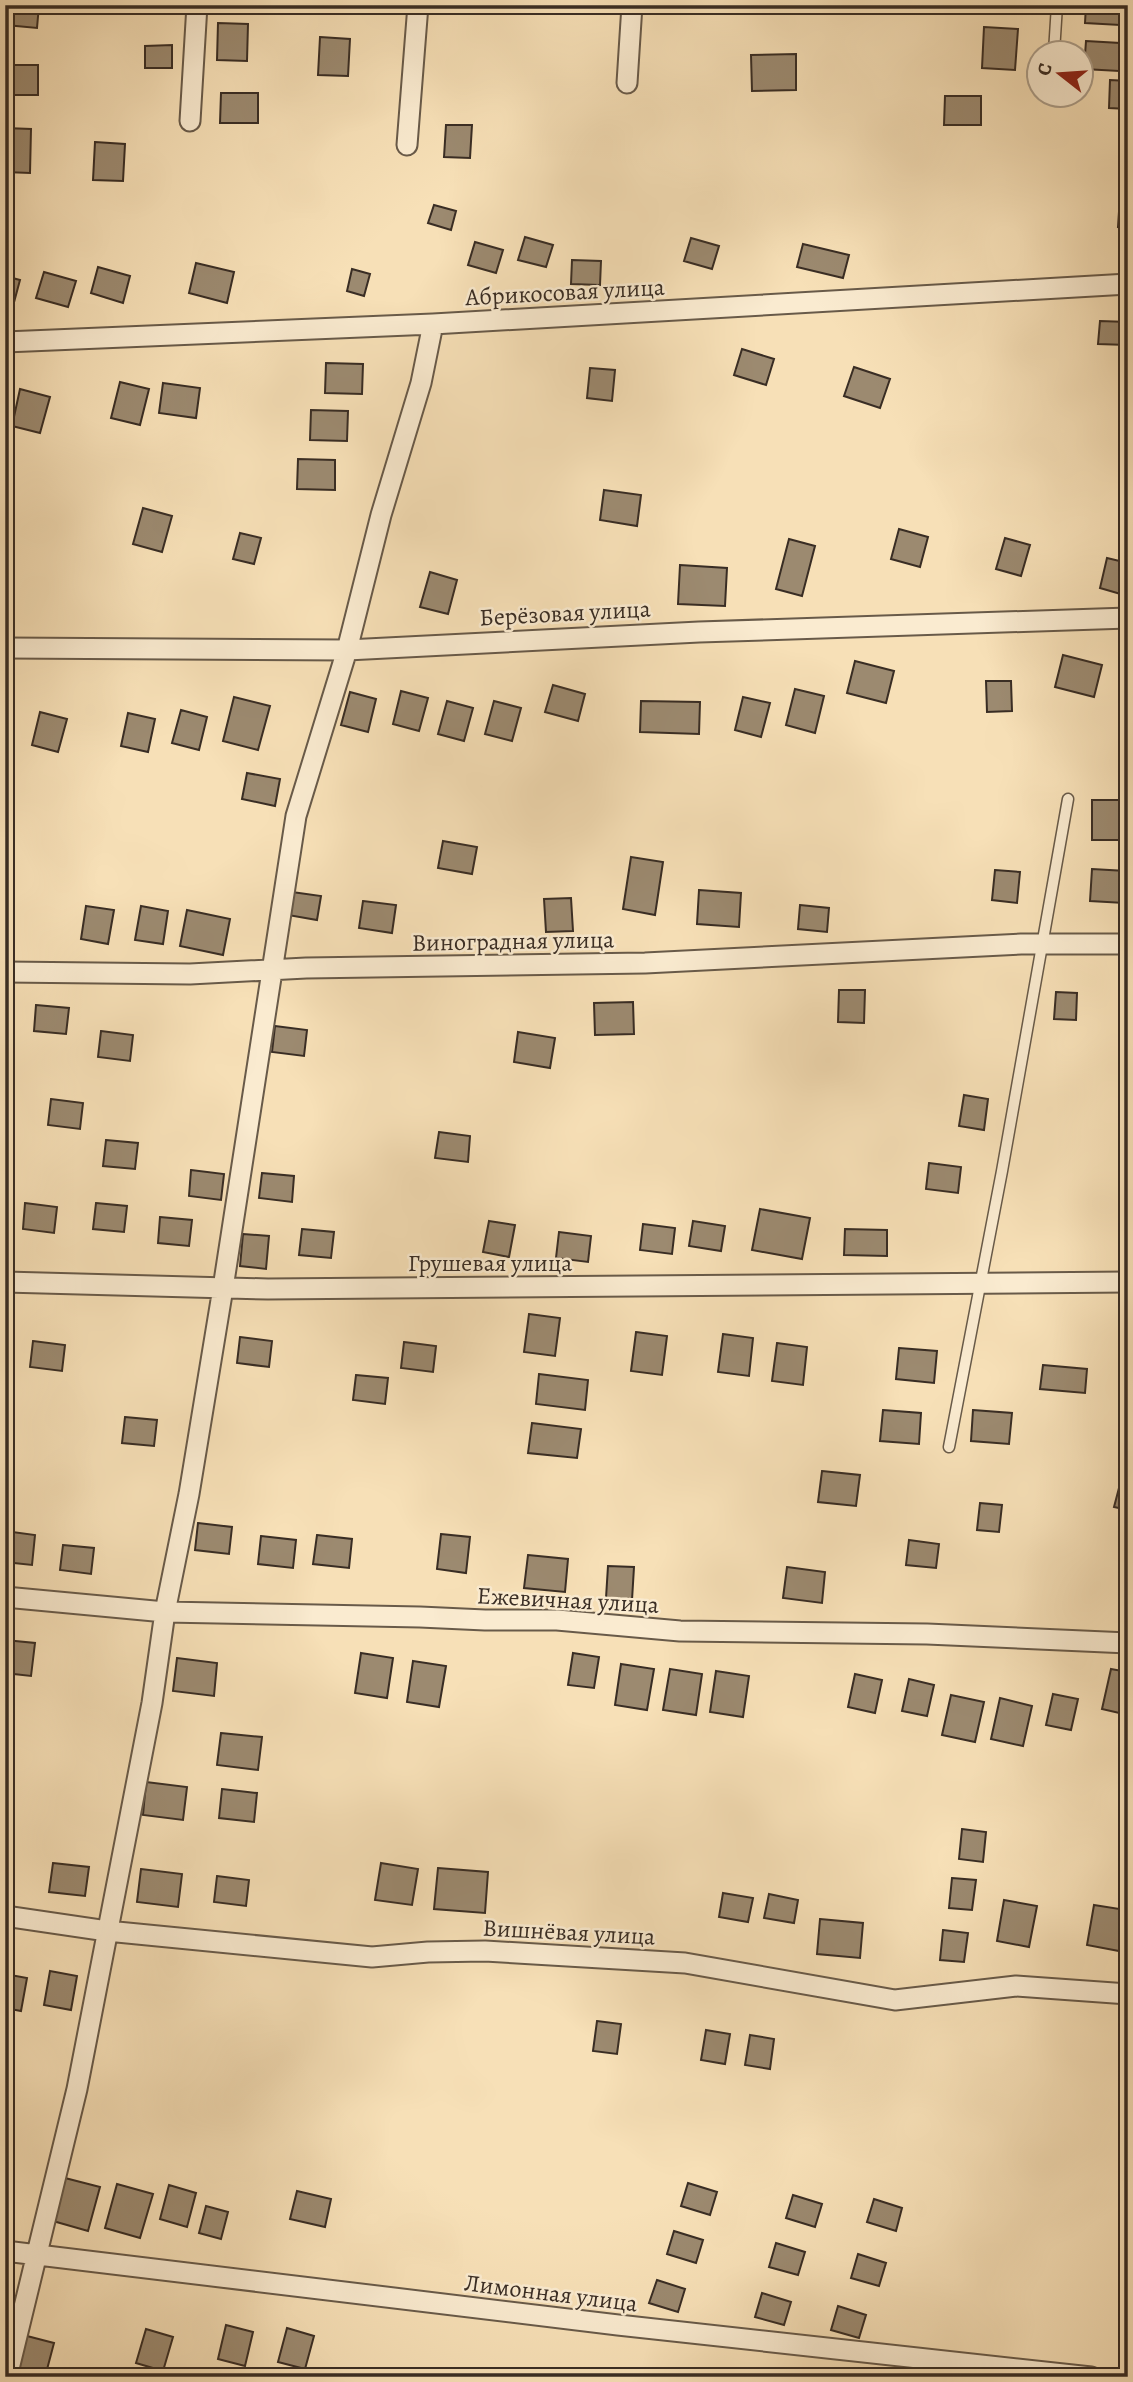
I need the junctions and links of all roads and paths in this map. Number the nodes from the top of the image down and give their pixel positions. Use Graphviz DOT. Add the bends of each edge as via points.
graph roads {
  1 [pos="197,5"];
  2 [pos="418,5"];
  3 [pos="632,5"];
  4 [pos="1057,5"];
  5 [pos="1055,38"];
  6 [pos="627,83"];
  7 [pos="190,121"];
  8 [pos="407,145"];
  9 [pos="1128,284"];
  10 [pos="433,324"];
  11 [pos="5,342"];
  12 [pos="1128,618"];
  13 [pos="5,648"];
  14 [pos="347,650"];
  15 [pos="1068,799"];
  16 [pos="1042,943"];
  17 [pos="1128,944"];
  18 [pos="273,969"];
  19 [pos="5,972"];
  20 [pos="5,1282"];
  21 [pos="1128,1282"];
  22 [pos="978,1284"];
  23 [pos="223,1288"];
  24 [pos="948,1447"];
  25 [pos="5,1597"];
  26 [pos="165,1612"];
  27 [pos="1128,1643"];
  28 [pos="5,1916"];
  29 [pos="107,1930"];
  30 [pos="1128,1994"];
  31 [pos="5,2251"];
  32 [pos="35,2255"];
  33 [pos="7,2377"];
  34 [pos="1091,2377"];
  1 -- 7 [label="street"];
  2 -- 8 [label="street"];
  3 -- 6 [label="street"];
  4 -- 5 [label="lane"];
  9 -- 10 [label="street, Абрикосовая улица"];
  10 -- 11 [label="street, Абрикосовая улица"];
  10 -- 14 [label="street"];
  12 -- 14 [label="street, Берёзовая улица" via="685,632"];
  13 -- 14 [label="street, Берёзовая улица"];
  14 -- 18 [label="street" via="296,816"];
  15 -- 16 [label="lane"];
  16 -- 17 [label="street, Виноградная улица"];
  16 -- 18 [label="street, Виноградная улица" via="645,963"];
  16 -- 22 [label="lane"];
  18 -- 19 [label="street, Виноградная улица" via="190,974"];
  18 -- 23 [label="street"];
  20 -- 23 [label="street, Грушевая улица"];
  21 -- 22 [label="street, Грушевая улица"];
  22 -- 23 [label="street, Грушевая улица"];
  22 -- 24 [label="lane"];
  23 -- 26 [label="street"];
  25 -- 26 [label="street, Ежевичная улица"];
  26 -- 27 [label="street, Ежевичная улица" via="557,1620 680,1631 927,1634"];
  26 -- 29 [label="street" via="152,1703"];
  28 -- 29 [label="street, Вишнёвая улица"];
  29 -- 30 [label="street, Вишнёвая улица" via="372,1957 485,1951 685,1963 895,2000 1016,1986"];
  29 -- 32 [label="street" via="76,2089"];
  31 -- 32 [label="street, Лимонная улица"];
  32 -- 33 [label="street"];
  32 -- 34 [label="street, Лимонная улица"];
}
